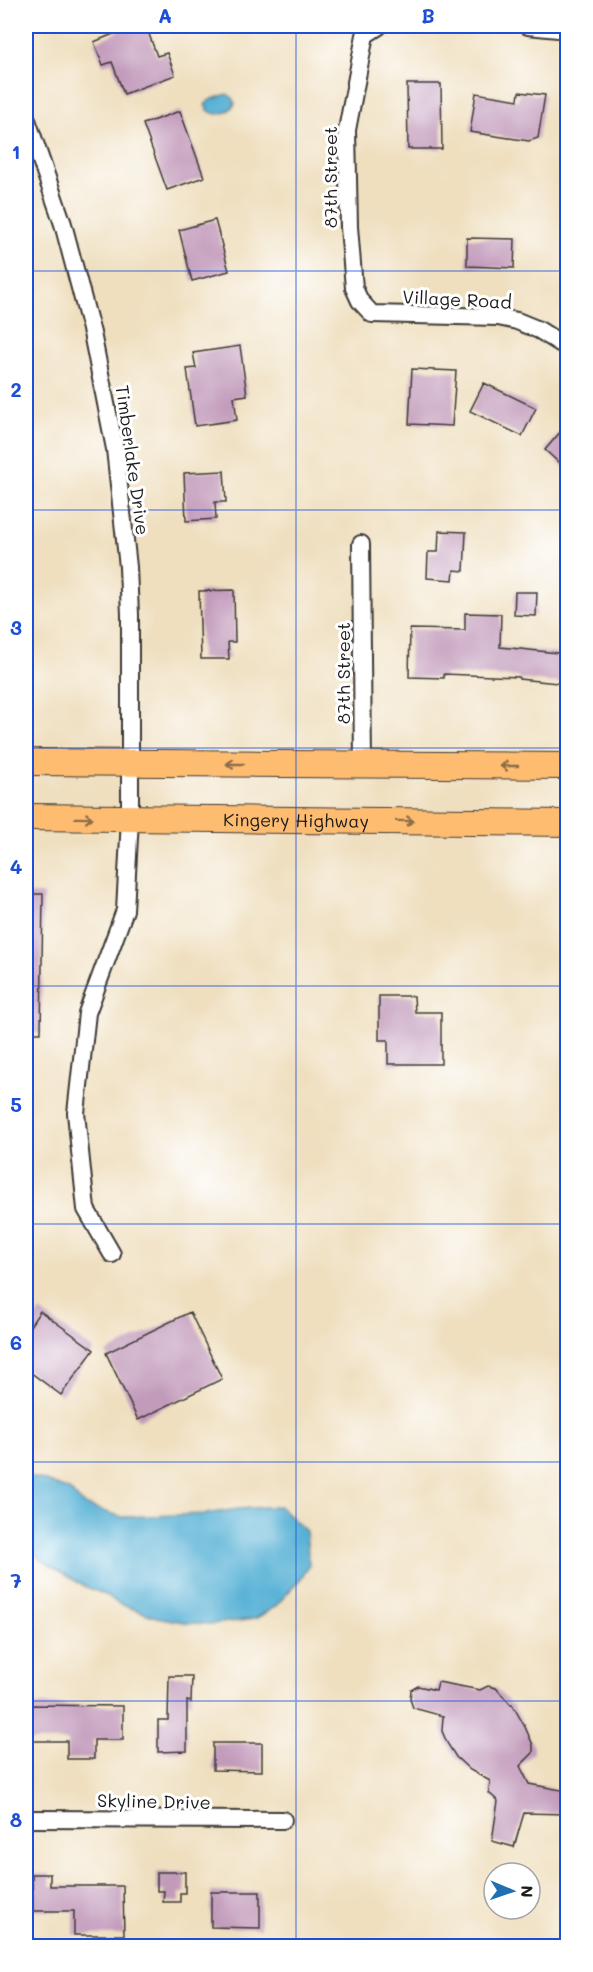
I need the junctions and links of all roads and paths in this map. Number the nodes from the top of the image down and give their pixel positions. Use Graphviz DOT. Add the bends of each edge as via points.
graph roads {
  1 [pos="528,26"];
  2 [pos="372,30"];
  3 [pos="567,30"];
  4 [pos="26,117"];
  5 [pos="372,314"];
  6 [pos="567,348"];
  7 [pos="362,544"];
  8 [pos="26,762"];
  9 [pos="130,764"];
  10 [pos="363,765"];
  11 [pos="567,766"];
  12 [pos="26,817"];
  13 [pos="130,819"];
  14 [pos="567,823"];
  15 [pos="112,1254"];
  16 [pos="26,1819"];
  17 [pos="283,1820"];
  1 -- 3 [label="street"];
  2 -- 5 [label="street, 87th Street" via="347,130 354,288"];
  4 -- 9 [label="street, Timberlake Drive" via="63,224 93,333 115,449 128,567"];
  5 -- 6 [label="street, Village Road" via="498,317 539,330"];
  7 -- 10 [label="street, 87th Street"];
  8 -- 9 [label="main road"];
  10 -- 9 [label="main road, one-way"];
  9 -- 13 [label="street, Timberlake Drive"];
  11 -- 10 [label="main road, one-way"];
  12 -- 13 [label="main road, Kingery Highway, one-way"];
  13 -- 14 [label="main road, Kingery Highway, one-way"];
  13 -- 15 [label="street, Timberlake Drive" via="125,910 87,1013 76,1113 86,1209"];
  16 -- 17 [label="street, Skyline Drive"];
}
